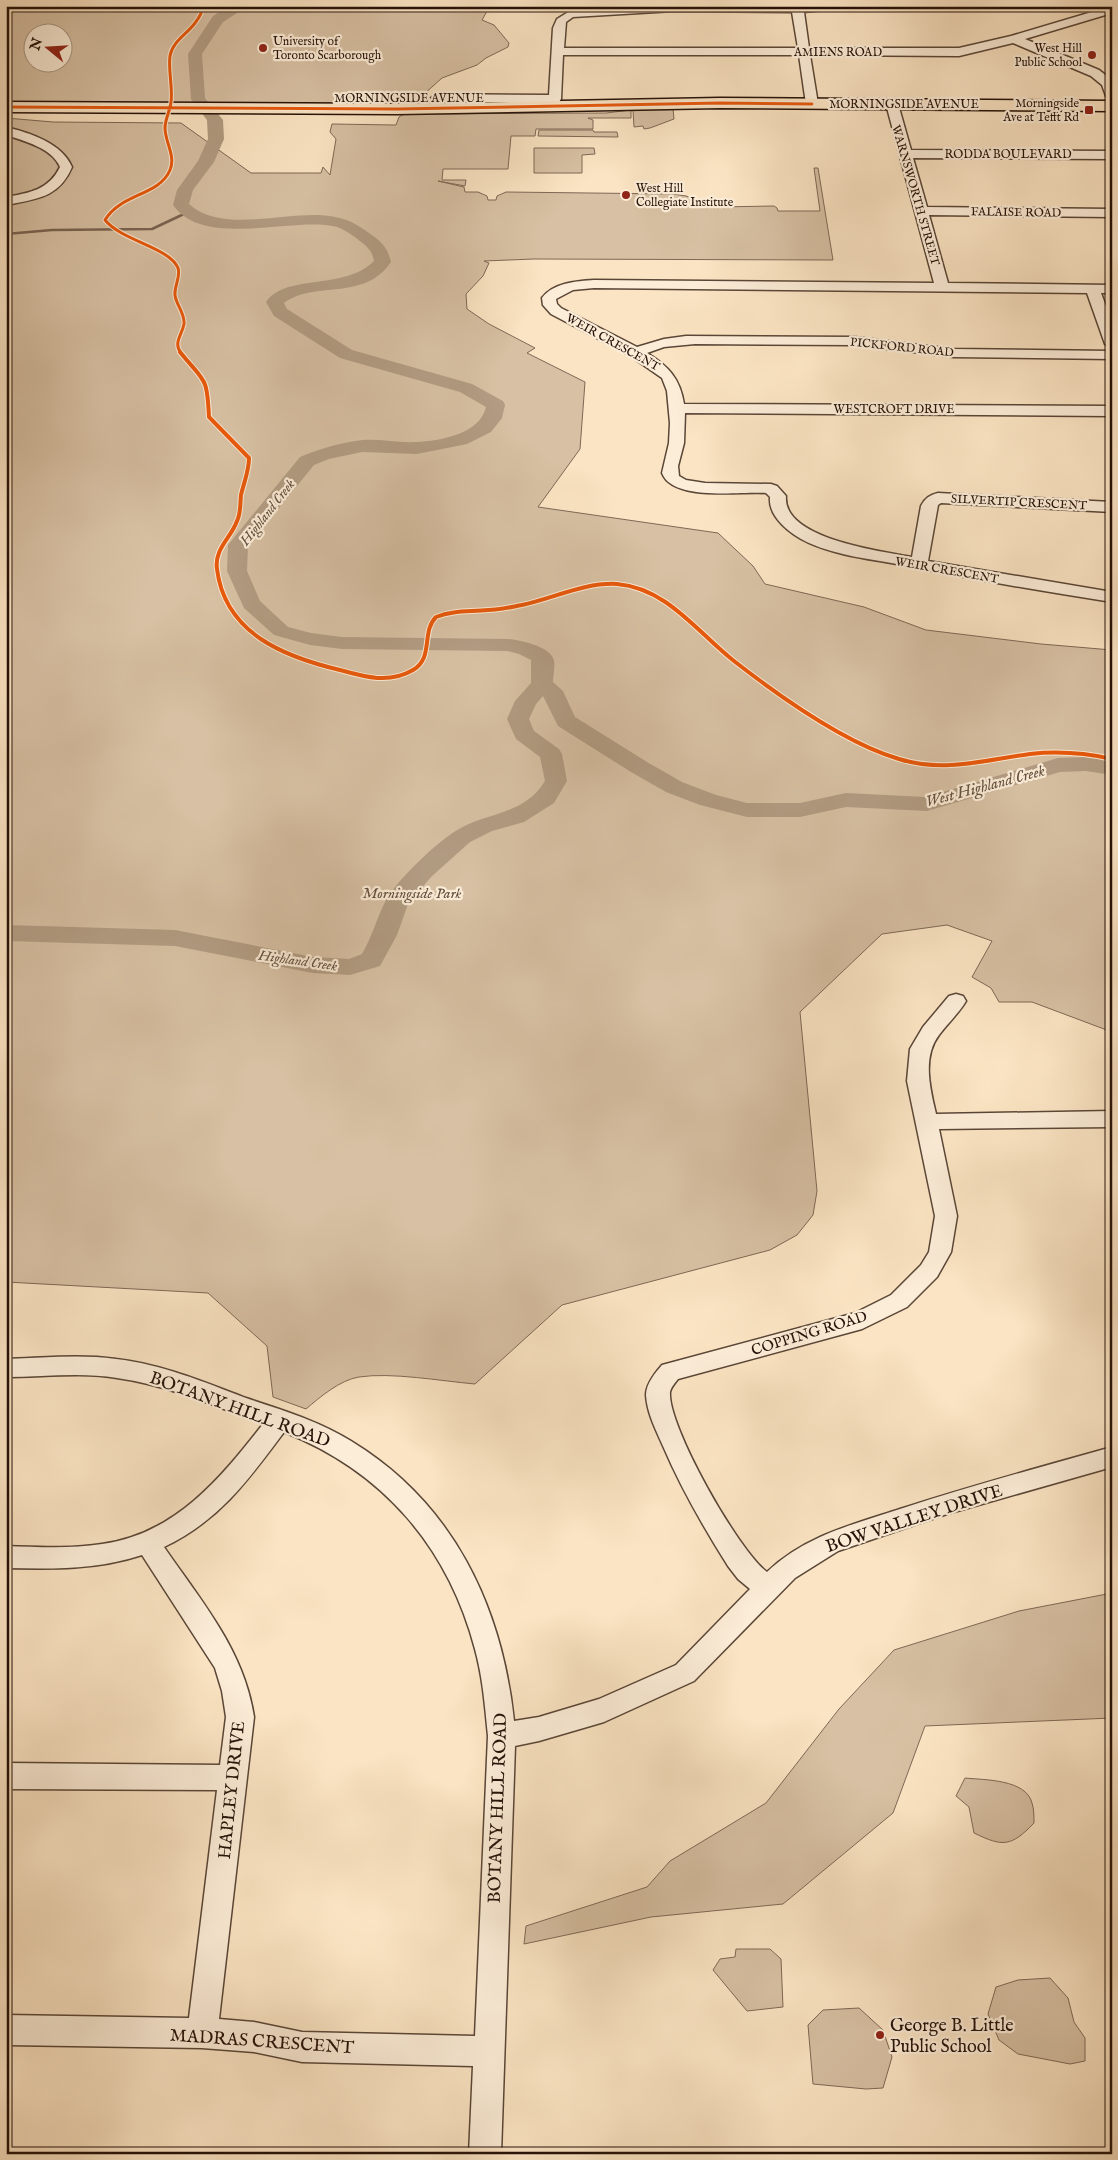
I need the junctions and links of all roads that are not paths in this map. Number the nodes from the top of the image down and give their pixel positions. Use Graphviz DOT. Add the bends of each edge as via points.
graph roads {
  1 [pos="834,6"];
  2 [pos="797,8"];
  3 [pos="1112,9"];
  4 [pos="1014,39"];
  5 [pos="559,51"];
  6 [pos="804,52"];
  7 [pos="1112,96"];
  8 [pos="438,98"];
  9 [pos="812,104"];
  10 [pos="892,104"];
  11 [pos="1112,106"];
  12 [pos="6,107"];
  13 [pos="6,130"];
  14 [pos="905,154"];
  15 [pos="1112,155"];
  16 [pos="6,201"];
  17 [pos="921,211"];
  18 [pos="1112,212"];
  19 [pos="942,287"];
  20 [pos="1093,289"];
  21 [pos="1112,289"];
  22 [pos="1112,344"];
  23 [pos="635,353"];
  24 [pos="1112,354"];
  25 [pos="676,408"];
  26 [pos="1112,411"];
  27 [pos="1112,506"];
  28 [pos="919,564"];
  29 [pos="1112,597"];
  30 [pos="956,1000"];
  31 [pos="1112,1120"];
  32 [pos="928,1122"];
  33 [pos="6,1368"];
  34 [pos="280,1420"];
  35 [pos="1112,1457"];
  36 [pos="147,1542"];
  37 [pos="6,1557"];
  38 [pos="768,1587"];
  39 [pos="502,1736"];
  40 [pos="6,1776"];
  41 [pos="234,1778"];
  42 [pos="6,2030"];
  43 [pos="202,2033"];
  44 [pos="488,2051"];
  45 [pos="485,2154"];
  1 -- 2 [label="street"];
  2 -- 5 [label="street" via="674,8 570,14 561,20"];
  2 -- 6 [label="street"];
  3 -- 4 [label="street, AMIENS ROAD"];
  4 -- 6 [label="street, AMIENS ROAD" via="959,52"];
  4 -- 7 [label="street" via="1095,72 1108,83"];
  5 -- 6 [label="street, AMIENS ROAD"];
  5 -- 8 [label="street" via="556,99"];
  6 -- 9 [label="street"];
  9 -- 10 [label="main road, MORNINGSIDE AVENUE"];
  9 -- 12 [label="main road, MORNINGSIDE AVENUE" via="375,109"];
  10 -- 11 [label="main road, MORNINGSIDE AVENUE"];
  10 -- 14 [label="street, WARNSWORTH STREET"];
  13 -- 16 [label="street" via="46,146 62,157 66,167 50,190"];
  14 -- 15 [label="street, RODDA BOULEVARD"];
  14 -- 17 [label="street, WARNSWORTH STREET"];
  17 -- 18 [label="street, FALAISE ROAD"];
  17 -- 19 [label="street, WARNSWORTH STREET"];
  19 -- 20 [label="street, WEIR CRESCENT"];
  19 -- 23 [label="street, WEIR CRESCENT" via="594,284 565,287 549,298 556,311"];
  20 -- 21 [label="street, WEIR CRESCENT"];
  20 -- 22 [label="street"];
  23 -- 24 [label="street, PICKFORD ROAD" via="670,340 704,340 854,341 952,353"];
  23 -- 25 [label="street, WEIR CRESCENT" via="668,374"];
  25 -- 26 [label="street, WESTCROFT DRIVE"];
  25 -- 28 [label="street, WEIR CRESCENT" via="677,443 669,473 672,479 692,486 771,489 778,496 777,506 784,518 814,539 871,556"];
  27 -- 28 [label="street, SILVERTIP CRESCENT" via="938,498 931,502 928,511"];
  28 -- 29 [label="street, WEIR CRESCENT"];
  30 -- 32 [label="street, COPPING ROAD" via="920,1048 918,1081"];
  31 -- 32 [label="street"];
  32 -- 38 [label="street, COPPING ROAD" via="946,1216 940,1252 917,1285 899,1301 862,1320 670,1372 660,1384 657,1396 663,1414 698,1496 746,1570"];
  33 -- 34 [label="street, BOTANY HILL ROAD" via="114,1368 152,1375"];
  34 -- 36 [label="street" via="252,1457 202,1511"];
  34 -- 39 [label="street, BOTANY HILL ROAD" via="319,1435 378,1474 415,1510 457,1565 484,1629 498,1688"];
  35 -- 38 [label="street, BOW VALLEY DRIVE" via="947,1504 829,1543 786,1570"];
  36 -- 37 [label="street" via="103,1555 59,1559"];
  36 -- 41 [label="street, HAPLEY DRIVE" via="213,1637 229,1668 240,1717"];
  38 -- 39 [label="street, BOW VALLEY DRIVE" via="685,1673 604,1710"];
  39 -- 44 [label="street, BOTANY HILL ROAD"];
  40 -- 41 [label="street"];
  41 -- 43 [label="street, HAPLEY DRIVE"];
  42 -- 43 [label="street, MADRAS CRESCENT"];
  43 -- 44 [label="street, MADRAS CRESCENT" via="254,2037 302,2047"];
  44 -- 45 [label="street, BOTANY HILL ROAD"];
}
